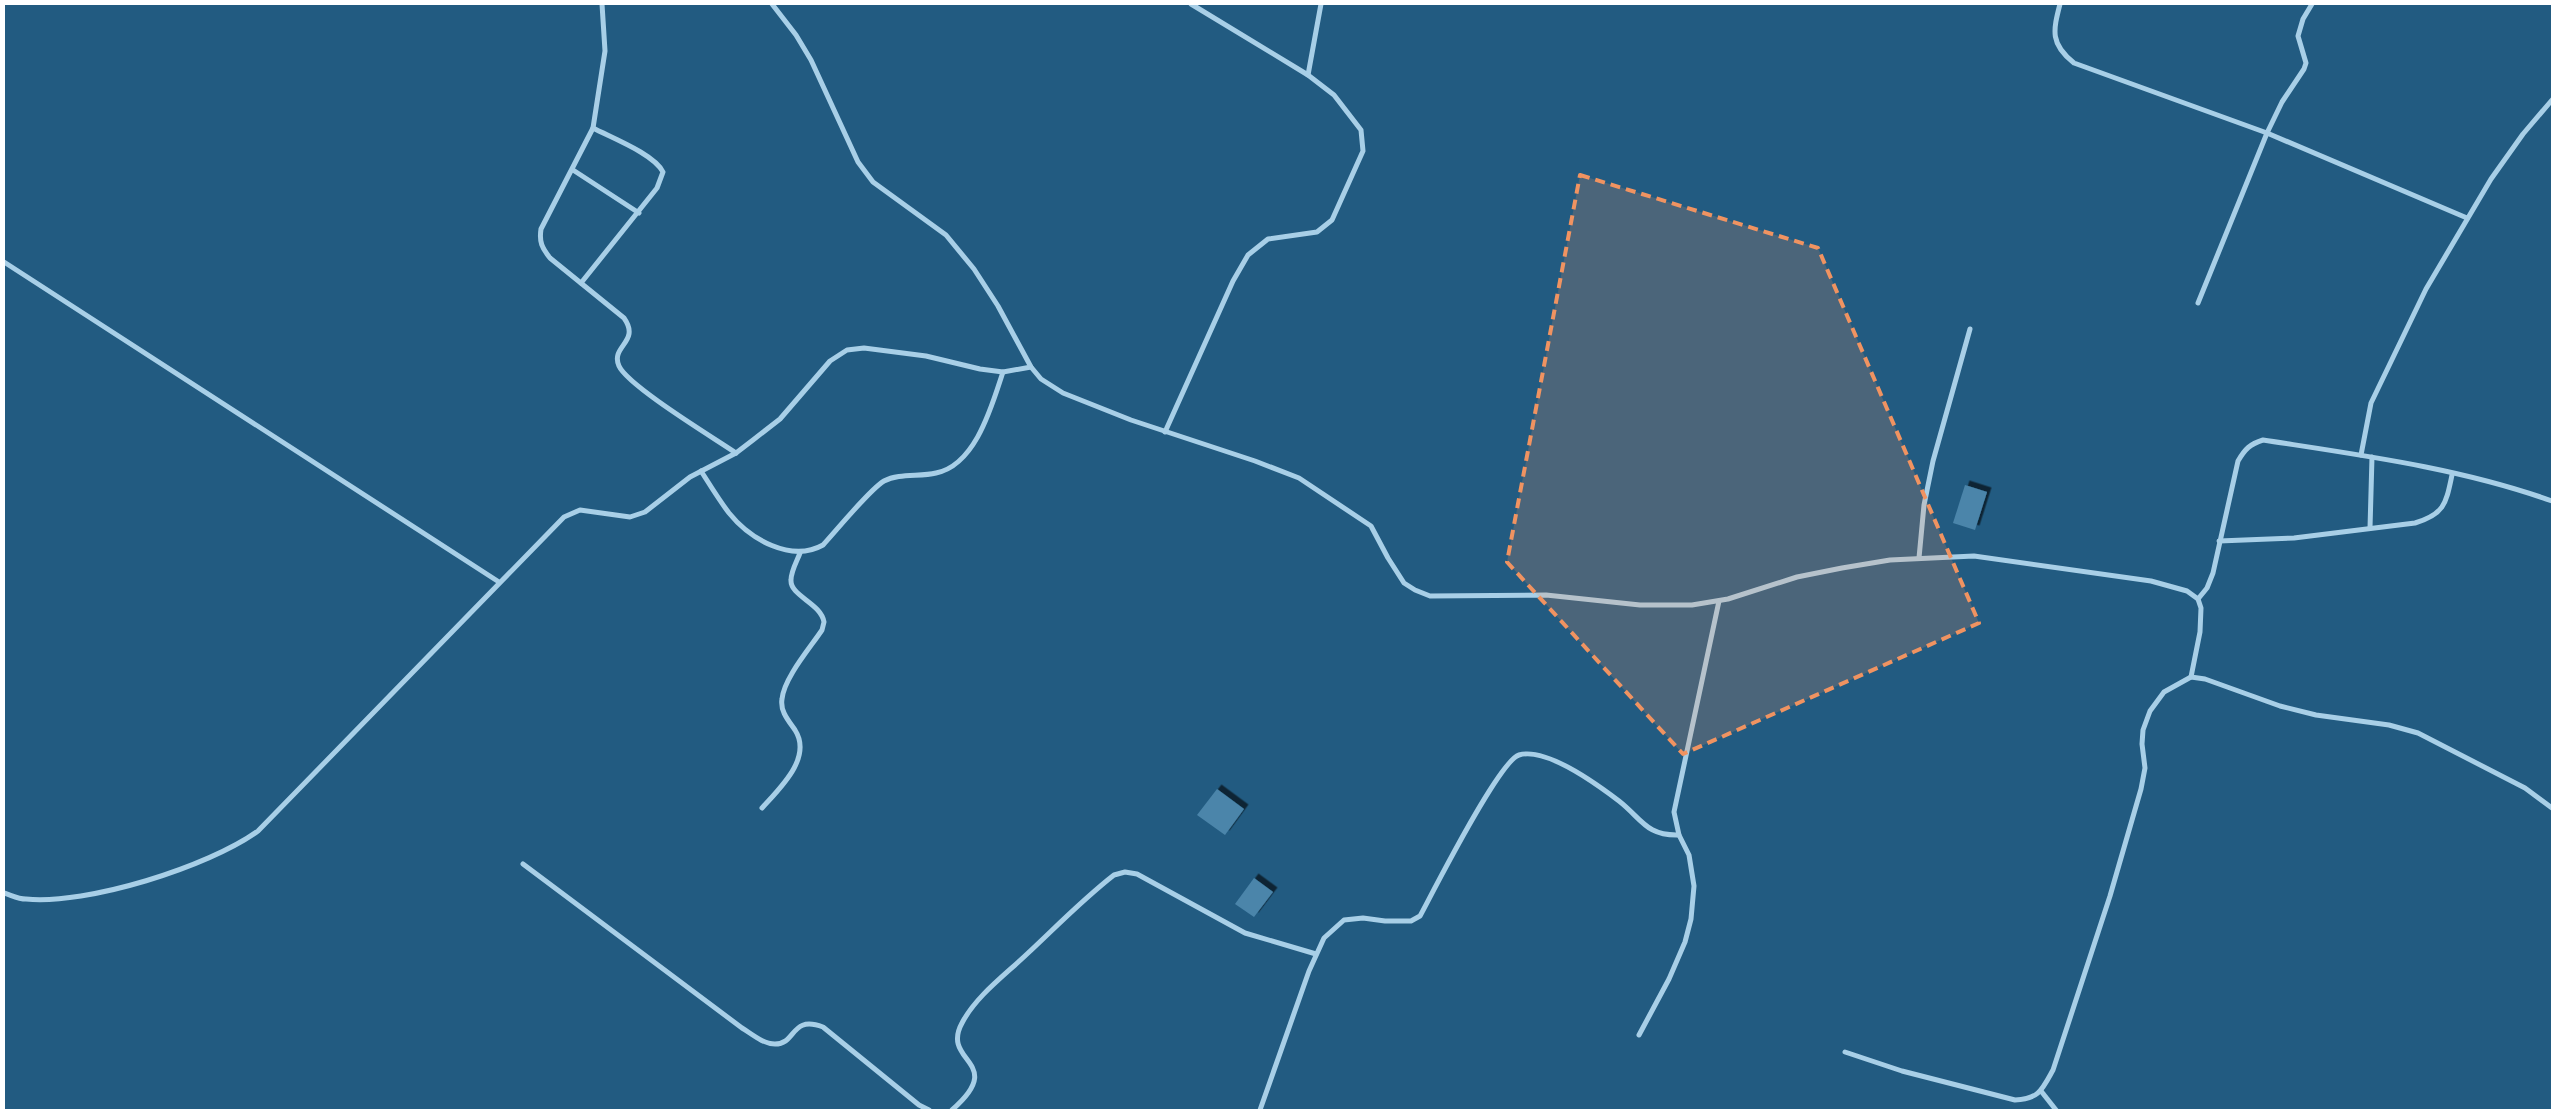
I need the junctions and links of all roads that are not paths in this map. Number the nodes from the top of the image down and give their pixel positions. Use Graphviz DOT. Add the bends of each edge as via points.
graph roads {
  1 [pos="602,4"];
  2 [pos="772,4"];
  3 [pos="1190,4"];
  4 [pos="1321,4"];
  5 [pos="2060,4"];
  6 [pos="2312,4"];
  7 [pos="1308,75"];
  8 [pos="2552,100"];
  9 [pos="593,128"];
  10 [pos="2267,133"];
  11 [pos="573,170"];
  12 [pos="639,212"];
  13 [pos="2467,218"];
  14 [pos="4,262"];
  15 [pos="581,283"];
  16 [pos="2198,303"];
  17 [pos="1970,329"];
  18 [pos="1031,368"];
  19 [pos="1003,372"];
  20 [pos="1165,432"];
  21 [pos="736,453"];
  22 [pos="2361,456"];
  23 [pos="2372,457"];
  24 [pos="701,471"];
  25 [pos="2452,474"];
  26 [pos="2552,502"];
  27 [pos="2370,528"];
  28 [pos="2219,541"];
  29 [pos="800,553"];
  30 [pos="1919,558"];
  31 [pos="499,582"];
  32 [pos="2198,599"];
  33 [pos="1719,601"];
  34 [pos="2190,677"];
  35 [pos="762,808"];
  36 [pos="2552,808"];
  37 [pos="1679,836"];
  38 [pos="523,864"];
  39 [pos="4,893"];
  40 [pos="1316,954"];
  41 [pos="1639,1035"];
  42 [pos="1845,1052"];
  43 [pos="2041,1091"];
  44 [pos="929,1110"];
  45 [pos="952,1110"];
  46 [pos="1260,1110"];
  47 [pos="2056,1110"];
  1 -- 9 [label="street" via="605,51"];
  2 -- 18 [label="street" via="811,60 858,162 873,182 946,235 979,276"];
  3 -- 7 [label="street"];
  4 -- 7 [label="street"];
  5 -- 10 [label="street" via="2055,24 2056,42 2060,52 2074,63"];
  6 -- 10 [label="street" via="2298,36 2306,62"];
  7 -- 20 [label="street" via="1334,94 1361,130 1363,151 1351,182 1332,220 1317,232 1268,239 1248,255 1233,281"];
  8 -- 13 [label="street" via="2523,134"];
  9 -- 11 [label="street"];
  9 -- 12 [label="street" via="660,166 662,179"];
  10 -- 13 [label="street"];
  10 -- 16 [label="street"];
  11 -- 12 [label="street"];
  11 -- 15 [label="street" via="541,229 539,239 550,258"];
  12 -- 15 [label="street"];
  13 -- 22 [label="street" via="2426,288 2371,404"];
  14 -- 31 [label="street"];
  15 -- 21 [label="street" via="624,318 630,327 630,335 618,353 618,364 623,373"];
  17 -- 30 [label="street" via="1933,461 1924,505"];
  18 -- 19 [label="street"];
  18 -- 20 [label="street" via="1041,379 1063,393"];
  19 -- 21 [label="street" via="926,356 864,348 847,350 830,361 780,418"];
  19 -- 29 [label="street" via="981,431 956,462 944,472 903,476 882,482 823,545 812,552"];
  20 -- 33 [label="street" via="1290,475 1338,503 1371,526 1404,582 1430,596 1546,595 1640,605 1692,605"];
  21 -- 24 [label="street"];
  22 -- 23 [label="street"];
  22 -- 28 [label="street" via="2263,440 2251,444 2238,461"];
  23 -- 25 [label="street"];
  23 -- 27 [label="street"];
  24 -- 29 [label="street" via="730,514 743,526 769,544"];
  24 -- 31 [label="street" via="637,515 630,517 580,510 564,517"];
  25 -- 26 [label="street" via="2524,491"];
  25 -- 27 [label="street" via="2443,509 2431,518"];
  27 -- 28 [label="street" via="2294,538"];
  28 -- 32 [label="street" via="2213,573"];
  29 -- 35 [label="street" via="790,579 792,585 819,610 824,622 784,688 781,701 784,715 800,744 796,761 789,776"];
  30 -- 32 [label="street" via="1974,556 2066,568 2151,581 2187,591"];
  30 -- 33 [label="street" via="1797,577"];
  31 -- 39 [label="street" via="258,831 239,845 210,859 109,890 59,900 24,900"];
  32 -- 34 [label="street" via="2200,632"];
  33 -- 37 [label="street" via="1674,812"];
  34 -- 36 [label="street" via="2205,679 2298,711 2389,725 2418,733 2525,788"];
  34 -- 43 [label="street" via="2164,692 2150,711 2142,744 2145,768 2141,789 2053,1070"];
  37 -- 40 [label="street" via="1657,834 1610,794 1554,760 1541,755 1518,755 1494,785 1420,916 1410,921 1391,922 1363,918 1344,920 1324,938"];
  37 -- 41 [label="street" via="1689,855 1694,886 1690,919 1685,942 1669,979"];
  38 -- 44 [label="street" via="765,1042 775,1045 785,1041 804,1024 823,1027 919,1106"];
  40 -- 45 [label="street" via="1245,933 1137,874 1125,872 1114,875 985,993 961,1023 957,1037 959,1047 975,1071 976,1079 963,1100"];
  40 -- 46 [label="street"];
  42 -- 43 [label="street" via="1902,1071 2015,1100 2029,1100"];
  43 -- 47 [label="street"];
}
